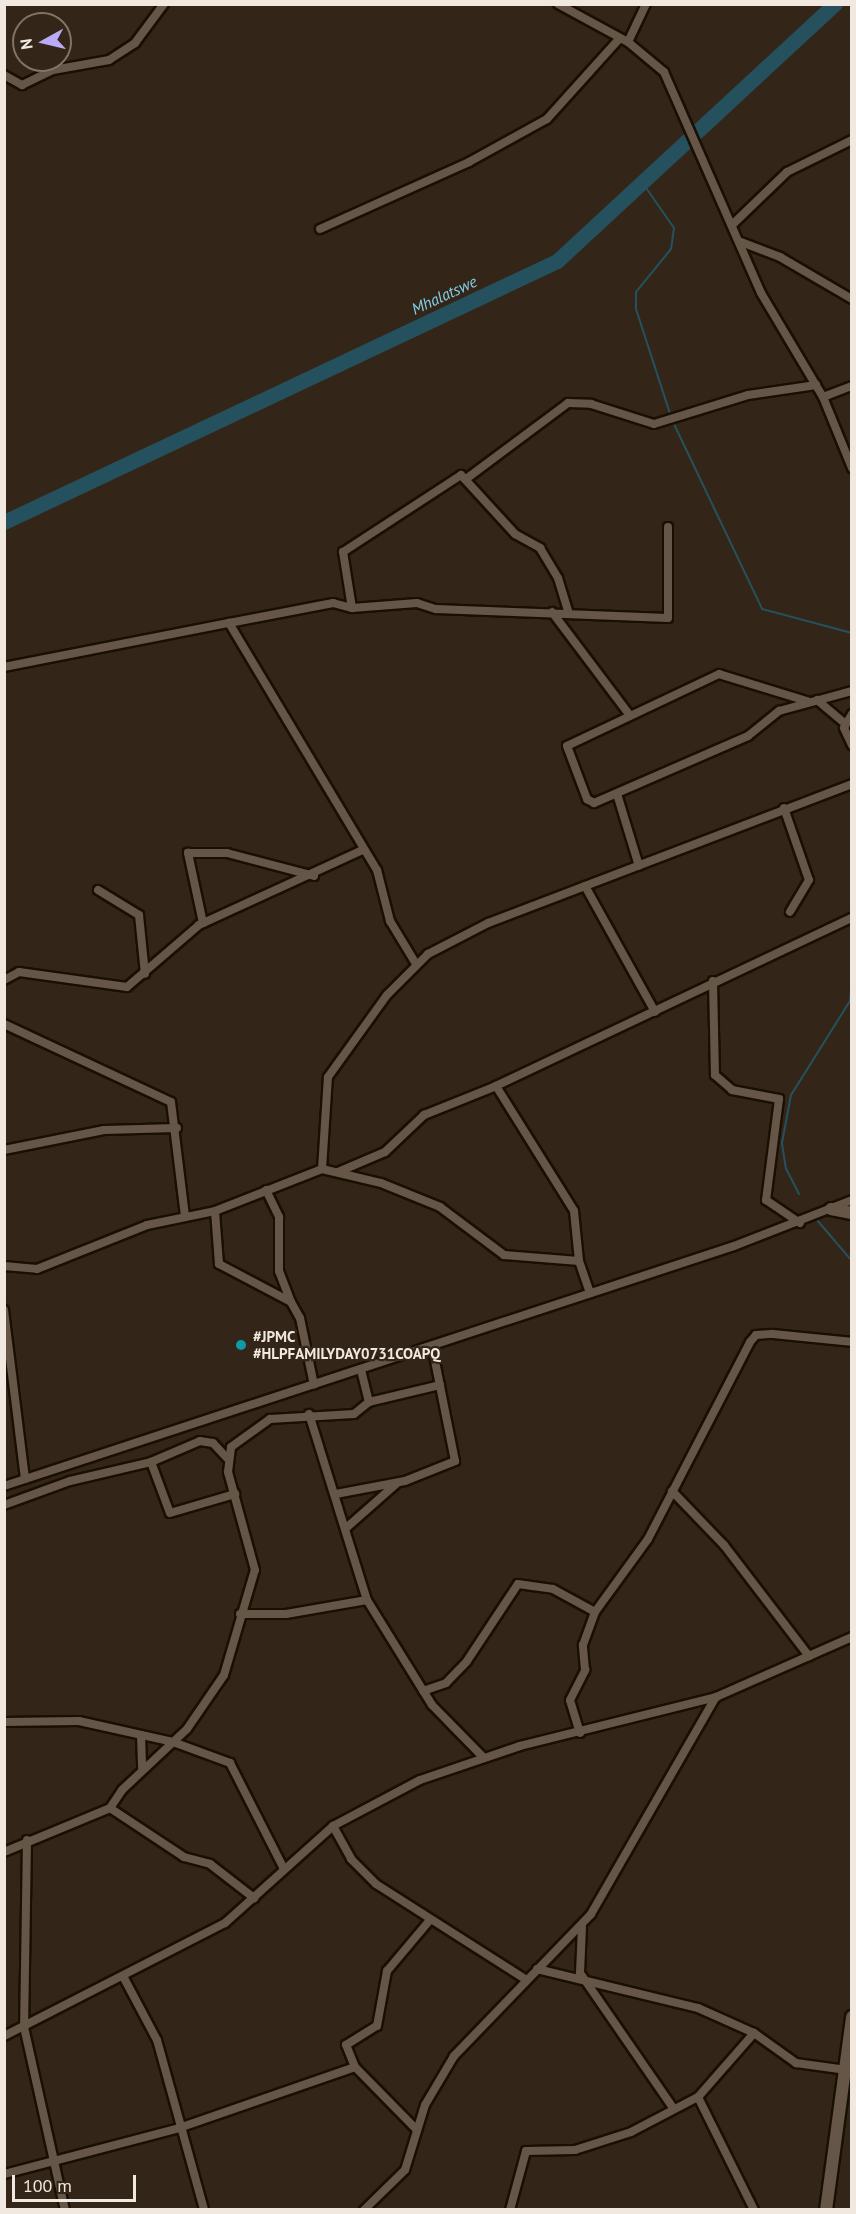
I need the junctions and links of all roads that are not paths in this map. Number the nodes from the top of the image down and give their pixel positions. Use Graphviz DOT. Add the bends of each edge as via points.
graph roads {
  1 [pos="164,4"];
  2 [pos="558,4"];
  3 [pos="646,4"];
  4 [pos="619,39"];
  5 [pos="628,42"];
  6 [pos="4,75"];
  7 [pos="852,140"];
  8 [pos="733,224"];
  9 [pos="320,229"];
  10 [pos="741,242"];
  11 [pos="852,300"];
  12 [pos="816,386"];
  13 [pos="850,389"];
  14 [pos="824,397"];
  15 [pos="852,468"];
  16 [pos="466,479"];
  17 [pos="668,527"];
  18 [pos="352,608"];
  19 [pos="568,611"];
  20 [pos="552,612"];
  21 [pos="229,623"];
  22 [pos="4,667"];
  23 [pos="852,691"];
  24 [pos="813,701"];
  25 [pos="628,712"];
  26 [pos="852,714"];
  27 [pos="844,723"];
  28 [pos="852,745"];
  29 [pos="852,784"];
  30 [pos="617,794"];
  31 [pos="784,808"];
  32 [pos="361,851"];
  33 [pos="639,866"];
  34 [pos="314,876"];
  35 [pos="585,886"];
  36 [pos="98,890"];
  37 [pos="790,912"];
  38 [pos="852,918"];
  39 [pos="203,922"];
  40 [pos="416,964"];
  41 [pos="145,975"];
  42 [pos="4,980"];
  43 [pos="714,981"];
  44 [pos="655,1012"];
  45 [pos="4,1024"];
  46 [pos="496,1086"];
  47 [pos="177,1128"];
  48 [pos="4,1150"];
  49 [pos="322,1169"];
  50 [pos="335,1173"];
  51 [pos="266,1190"];
  52 [pos="852,1200"];
  53 [pos="831,1209"];
  54 [pos="215,1211"];
  55 [pos="852,1213"];
  56 [pos="185,1216"];
  57 [pos="800,1223"];
  58 [pos="579,1261"];
  59 [pos="4,1266"];
  60 [pos="590,1293"];
  61 [pos="291,1302"];
  62 [pos="4,1310"];
  63 [pos="852,1342"];
  64 [pos="432,1346"];
  65 [pos="361,1369"];
  66 [pos="314,1385"];
  67 [pos="441,1385"];
  68 [pos="369,1402"];
  69 [pos="309,1414"];
  70 [pos="228,1458"];
  71 [pos="151,1462"];
  72 [pos="25,1479"];
  73 [pos="399,1482"];
  74 [pos="4,1486"];
  75 [pos="672,1491"];
  76 [pos="235,1494"];
  77 [pos="336,1494"];
  78 [pos="4,1505"];
  79 [pos="346,1528"];
  80 [pos="367,1600"];
  81 [pos="595,1612"];
  82 [pos="240,1614"];
  83 [pos="852,1637"];
  84 [pos="809,1656"];
  85 [pos="423,1691"];
  86 [pos="716,1697"];
  87 [pos="4,1722"];
  88 [pos="580,1733"];
  89 [pos="141,1735"];
  90 [pos="173,1742"];
  91 [pos="483,1756"];
  92 [pos="142,1770"];
  93 [pos="110,1808"];
  94 [pos="333,1826"];
  95 [pos="27,1840"];
  96 [pos="4,1851"];
  97 [pos="284,1869"];
  98 [pos="254,1898"];
  99 [pos="430,1920"];
  100 [pos="582,1927"];
  101 [pos="537,1969"];
  102 [pos="124,1978"];
  103 [pos="525,1979"];
  104 [pos="587,1983"];
  105 [pos="852,2017"];
  106 [pos="24,2027"];
  107 [pos="754,2033"];
  108 [pos="4,2036"];
  109 [pos="355,2067"];
  110 [pos="847,2070"];
  111 [pos="698,2097"];
  112 [pos="847,2102"];
  113 [pos="672,2108"];
  114 [pos="179,2128"];
  115 [pos="417,2130"];
  116 [pos="54,2162"];
  117 [pos="4,2174"];
  118 [pos="65,2210"];
  119 [pos="204,2210"];
  120 [pos="364,2210"];
  121 [pos="510,2210"];
  122 [pos="754,2210"];
  123 [pos="826,2210"];
  1 -- 6 [label="street" via="135,43 109,60 53,70 22,85"];
  2 -- 4 [label="street"];
  3 -- 5 [label="street"];
  4 -- 5 [label="street"];
  4 -- 9 [label="street" via="542,122"];
  5 -- 8 [label="street" via="664,72"];
  7 -- 8 [label="street" via="787,172"];
  8 -- 10 [label="street"];
  10 -- 11 [label="street" via="780,257"];
  10 -- 12 [label="street" via="769,309"];
  12 -- 14 [label="street"];
  12 -- 16 [label="street" via="748,394 670,415 654,424 591,404 568,403"];
  13 -- 14 [label="street"];
  14 -- 15 [label="street"];
  16 -- 18 [label="street" via="457,476 343,552"];
  16 -- 19 [label="street" via="482,504 515,534 540,548 558,578"];
  17 -- 19 [label="street" via="670,617"];
  18 -- 20 [label="street" via="417,603"];
  18 -- 21 [label="street" via="333,603"];
  19 -- 20 [label="street"];
  20 -- 25 [label="street"];
  21 -- 22 [label="street"];
  21 -- 32 [label="street" via="341,807"];
  23 -- 24 [label="street"];
  24 -- 25 [label="street" via="719,674"];
  24 -- 27 [label="street"];
  24 -- 30 [label="street" via="779,711 748,736"];
  25 -- 30 [label="street" via="567,746 590,802"];
  26 -- 27 [label="street"];
  27 -- 28 [label="street"];
  29 -- 31 [label="street"];
  30 -- 33 [label="street"];
  31 -- 33 [label="street"];
  31 -- 37 [label="street" via="809,880"];
  32 -- 34 [label="street"];
  32 -- 40 [label="street" via="377,870 390,921"];
  33 -- 35 [label="street"];
  34 -- 39 [label="street"];
  34 -- 39 [label="street" via="227,853 188,853"];
  35 -- 40 [label="street" via="488,923"];
  35 -- 44 [label="street"];
  36 -- 41 [label="street" via="139,915"];
  38 -- 43 [label="street"];
  39 -- 41 [label="street"];
  40 -- 49 [label="street" via="347,1045 328,1077"];
  41 -- 42 [label="street" via="118,989 18,972"];
  43 -- 44 [label="street"];
  43 -- 57 [label="street" via="715,1075 732,1090 779,1099 766,1200"];
  44 -- 46 [label="street"];
  45 -- 47 [label="street" via="159,1094 171,1102"];
  46 -- 50 [label="street" via="424,1115 385,1152"];
  46 -- 58 [label="street" via="574,1211"];
  47 -- 48 [label="street" via="104,1130"];
  47 -- 56 [label="street"];
  49 -- 50 [label="street"];
  49 -- 51 [label="street"];
  50 -- 58 [label="street" via="381,1183 440,1208 504,1255"];
  51 -- 54 [label="street"];
  51 -- 61 [label="street" via="279,1217 279,1271"];
  52 -- 53 [label="street"];
  53 -- 55 [label="street"];
  53 -- 57 [label="street"];
  54 -- 56 [label="street"];
  54 -- 61 [label="street" via="219,1264"];
  56 -- 59 [label="street" via="147,1225 37,1269"];
  57 -- 60 [label="street"];
  58 -- 60 [label="street"];
  60 -- 64 [label="street"];
  61 -- 66 [label="street" via="300,1318"];
  62 -- 72 [label="street"];
  63 -- 75 [label="street" via="756,1335"];
  64 -- 65 [label="street"];
  64 -- 67 [label="street"];
  65 -- 66 [label="street"];
  65 -- 68 [label="street"];
  66 -- 72 [label="street"];
  67 -- 68 [label="street"];
  67 -- 73 [label="street" via="455,1461"];
  68 -- 69 [label="street" via="345,1418"];
  69 -- 70 [label="street" via="256,1426 237,1440"];
  69 -- 77 [label="street"];
  70 -- 71 [label="street" via="207,1441"];
  70 -- 76 [label="street"];
  71 -- 76 [label="street" via="170,1513"];
  71 -- 78 [label="street" via="70,1481"];
  72 -- 74 [label="street"];
  73 -- 77 [label="street"];
  73 -- 79 [label="street"];
  75 -- 81 [label="street" via="648,1539"];
  75 -- 84 [label="street" via="724,1545"];
  76 -- 82 [label="street" via="255,1570"];
  77 -- 79 [label="street"];
  79 -- 80 [label="street"];
  80 -- 82 [label="street" via="286,1614"];
  80 -- 85 [label="street"];
  81 -- 85 [label="street" via="553,1589 518,1584 447,1683"];
  81 -- 88 [label="street" via="583,1645 585,1670 570,1701"];
  82 -- 90 [label="street" via="214,1695"];
  83 -- 84 [label="street"];
  84 -- 86 [label="street"];
  85 -- 91 [label="street"];
  86 -- 88 [label="street"];
  86 -- 100 [label="street"];
  87 -- 89 [label="street" via="79,1721"];
  88 -- 91 [label="street"];
  89 -- 90 [label="street"];
  89 -- 92 [label="street"];
  90 -- 92 [label="street"];
  90 -- 97 [label="street" via="237,1770"];
  91 -- 94 [label="street" via="420,1780"];
  92 -- 93 [label="street"];
  93 -- 95 [label="street"];
  93 -- 98 [label="street" via="184,1857 210,1864"];
  94 -- 97 [label="street"];
  94 -- 99 [label="street" via="351,1859 376,1884"];
  95 -- 96 [label="street"];
  95 -- 106 [label="street"];
  97 -- 98 [label="street"];
  98 -- 102 [label="street" via="225,1923"];
  99 -- 103 [label="street"];
  99 -- 109 [label="street" via="387,1971 377,2026 346,2045"];
  100 -- 101 [label="street"];
  100 -- 104 [label="street" via="577,1962"];
  101 -- 103 [label="street"];
  101 -- 104 [label="street"];
  102 -- 106 [label="street"];
  102 -- 114 [label="street" via="157,2040"];
  103 -- 115 [label="street" via="436,2080"];
  104 -- 107 [label="street" via="698,2008"];
  104 -- 113 [label="street"];
  105 -- 110 [label="street"];
  106 -- 108 [label="street"];
  106 -- 116 [label="street"];
  107 -- 110 [label="street" via="796,2063"];
  107 -- 111 [label="street"];
  109 -- 114 [label="street"];
  109 -- 115 [label="street"];
  110 -- 112 [label="street"];
  111 -- 113 [label="street"];
  111 -- 122 [label="street"];
  112 -- 123 [label="street"];
  113 -- 121 [label="street" via="601,2145 575,2150 531,2148 522,2157"];
  114 -- 116 [label="street"];
  114 -- 119 [label="street"];
  115 -- 120 [label="street" via="397,2182"];
  116 -- 117 [label="street"];
  116 -- 118 [label="street"];
}
